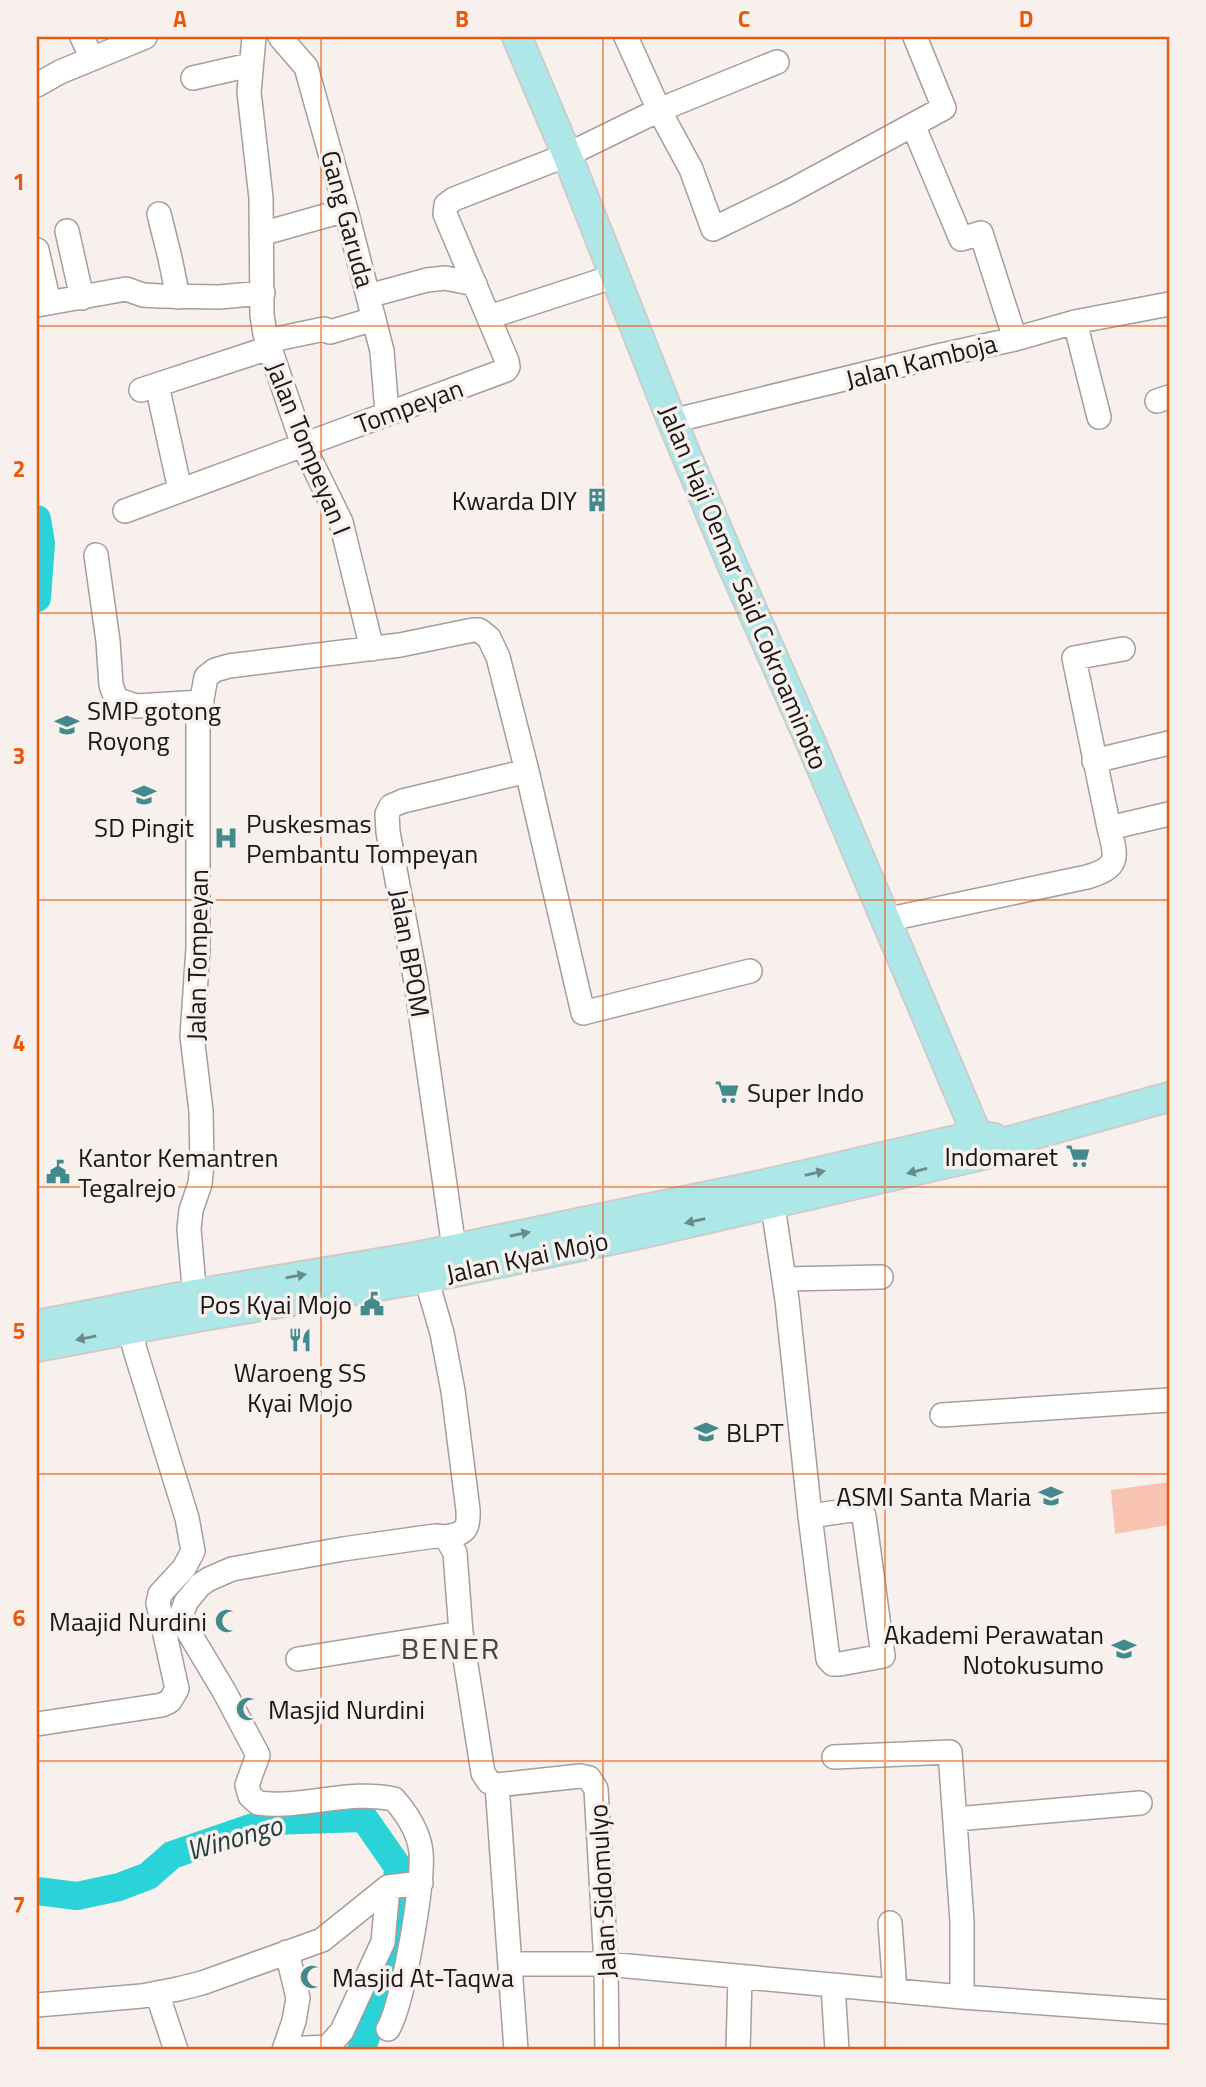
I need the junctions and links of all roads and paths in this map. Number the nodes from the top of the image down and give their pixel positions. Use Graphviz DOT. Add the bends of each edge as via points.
graph roads {
  1 [pos="82,37"];
  2 [pos="145,37"];
  3 [pos="254,37"];
  4 [pos="280,37"];
  5 [pos="626,37"];
  6 [pos="915,37"];
  7 [pos="522,38"];
  8 [pos="92,59"];
  9 [pos="777,62"];
  10 [pos="250,65"];
  11 [pos="192,78"];
  12 [pos="37,85"];
  13 [pos="659,110"];
  14 [pos="913,125"];
  15 [pos="567,155"];
  16 [pos="346,210"];
  17 [pos="159,214"];
  18 [pos="67,231"];
  19 [pos="261,234"];
  20 [pos="37,250"];
  21 [pos="615,276"];
  22 [pos="475,284"];
  23 [pos="263,293"];
  24 [pos="368,296"];
  25 [pos="178,297"];
  26 [pos="82,298"];
  27 [pos="1169,303"];
  28 [pos="43,304"];
  29 [pos="489,317"];
  30 [pos="374,318"];
  31 [pos="1075,322"];
  32 [pos="1016,339"];
  33 [pos="268,345"];
  34 [pos="387,413"];
  35 [pos="1100,417"];
  36 [pos="672,421"];
  37 [pos="303,445"];
  38 [pos="180,490"];
  39 [pos="125,511"];
  40 [pos="96,555"];
  41 [pos="372,649"];
  42 [pos="1123,649"];
  43 [pos="202,702"];
  44 [pos="1169,743"];
  45 [pos="1094,761"];
  46 [pos="527,771"];
  47 [pos="1169,814"];
  48 [pos="1109,828"];
  49 [pos="885,920"];
  50 [pos="750,971"];
  51 [pos="952,1074"];
  52 [pos="1169,1097"];
  53 [pos="1055,1128"];
  54 [pos="992,1143"];
  55 [pos="916,1150"];
  56 [pos="771,1194"];
  57 [pos="454,1248"];
  58 [pos="881,1277"];
  59 [pos="426,1278"];
  60 [pos="784,1279"];
  61 [pos="196,1305"];
  62 [pos="37,1325"];
  63 [pos="131,1329"];
  64 [pos="37,1347"];
  65 [pos="1169,1400"];
  66 [pos="942,1415"];
  67 [pos="810,1516"];
  68 [pos="446,1537"];
  69 [pos="461,1633"];
  70 [pos="298,1659"];
  71 [pos="37,1724"];
  72 [pos="834,1757"];
  73 [pos="497,1784"];
  74 [pos="1140,1803"];
  75 [pos="956,1819"];
  76 [pos="406,1885"];
  77 [pos="890,1923"];
  78 [pos="287,1952"];
  79 [pos="510,1964"];
  80 [pos="606,1964"];
  81 [pos="740,1978"];
  82 [pos="833,1986"];
  83 [pos="895,1991"];
  84 [pos="157,1993"];
  85 [pos="962,1997"];
  86 [pos="37,2005"];
  87 [pos="1169,2012"];
  88 [pos="388,2029"];
  89 [pos="176,2050"];
  90 [pos="284,2050"];
  91 [pos="516,2050"];
  92 [pos="607,2050"];
  93 [pos="738,2050"];
  94 [pos="837,2050"];
  1 -- 8 [label="street"];
  2 -- 8 [label="street"];
  3 -- 10 [label="street, Jalan Tompeyan I"];
  4 -- 16 [label="street, Gang Garuda" via="306,66"];
  5 -- 13 [label="street"];
  6 -- 14 [label="street" via="944,108"];
  7 -- 15 [label="main road, Jalan Haji Oemar Said Cokroaminoto"];
  8 -- 12 [label="street"];
  9 -- 13 [label="street"];
  10 -- 11 [label="street"];
  10 -- 19 [label="street, Jalan Tompeyan I"];
  13 -- 14 [label="street" via="691,169 713,229"];
  13 -- 15 [label="street"];
  14 -- 32 [label="street" via="961,239 981,233"];
  15 -- 21 [label="main road, Jalan Haji Oemar Said Cokroaminoto"];
  15 -- 22 [label="street" via="454,199 446,207"];
  16 -- 19 [label="street"];
  16 -- 24 [label="street, Gang Garuda"];
  17 -- 25 [label="street"];
  18 -- 26 [label="street"];
  19 -- 23 [label="street, Jalan Tompeyan I"];
  20 -- 28 [label="street"];
  21 -- 29 [label="street"];
  21 -- 36 [label="main road, Jalan Haji Oemar Said Cokroaminoto"];
  22 -- 24 [label="street" via="445,278 426,280"];
  22 -- 29 [label="street"];
  23 -- 25 [label="street"];
  23 -- 33 [label="street, Jalan Tompeyan I"];
  24 -- 30 [label="street, Gang Garuda"];
  25 -- 26 [label="street" via="126,289"];
  26 -- 28 [label="street"];
  27 -- 31 [label="street, Jalan Kamboja"];
  29 -- 34 [label="street, Tompeyan" via="507,368"];
  30 -- 33 [label="street"];
  30 -- 34 [label="street, Gang Garuda" via="383,357"];
  31 -- 32 [label="street, Jalan Kamboja"];
  31 -- 35 [label="street"];
  32 -- 36 [label="street, Jalan Kamboja"];
  33 -- 37 [label="street, Jalan Tompeyan I"];
  33 -- 38 [label="street" via="149,388"];
  34 -- 37 [label="street, Tompeyan"];
  36 -- 49 [label="main road, Jalan Haji Oemar Said Cokroaminoto"];
  37 -- 38 [label="street, Tompeyan"];
  37 -- 41 [label="street, Jalan Tompeyan I" via="341,522"];
  38 -- 39 [label="street, Tompeyan"];
  40 -- 43 [label="street" via="114,696 136,706"];
  41 -- 43 [label="street, Jalan Tompeyan" via="215,670 206,677"];
  41 -- 46 [label="street" via="467,631 483,633 499,661"];
  42 -- 45 [label="street" via="1074,658"];
  43 -- 61 [label="street, Jalan Tompeyan" via="192,1036 202,1164 189,1229"];
  44 -- 45 [label="street"];
  45 -- 48 [label="street"];
  46 -- 50 [label="street" via="583,1013"];
  46 -- 57 [label="street, Jalan BPOM" via="403,801 391,806 387,814"];
  47 -- 48 [label="street"];
  48 -- 49 [label="street" via="1115,859 1098,874"];
  49 -- 51 [label="main road, Jalan Haji Oemar Said Cokroaminoto"];
  51 -- 53 [label="main road" via="979,1108 999,1121 1022,1130"];
  51 -- 54 [label="main road, Jalan Haji Oemar Said Cokroaminoto" via="965,1105"];
  51 -- 55 [label="main road" via="953,1104 946,1128 933,1142"];
  52 -- 53 [label="main road, Jalan Kyai Mojo"];
  53 -- 54 [label="main road, Jalan Kyai Mojo"];
  54 -- 55 [label="main road, Jalan Kyai Mojo"];
  54 -- 56 [label="main road, Jalan Kyai Mojo, one-way"];
  56 -- 55 [label="main road, Jalan Kyai Mojo, one-way"];
  57 -- 56 [label="main road, Jalan Kyai Mojo, one-way"];
  56 -- 59 [label="main road, Jalan Kyai Mojo, one-way"];
  56 -- 60 [label="street"];
  61 -- 57 [label="main road, Jalan Kyai Mojo, one-way"];
  58 -- 60 [label="street"];
  59 -- 61 [label="main road, Jalan Kyai Mojo"];
  59 -- 68 [label="street" via="453,1391 468,1510 467,1528"];
  60 -- 67 [label="street"];
  61 -- 62 [label="main road, Jalan Kyai Mojo"];
  61 -- 63 [label="main road, Jalan Kyai Mojo"];
  63 -- 64 [label="main road, Jalan Kyai Mojo, one-way"];
  63 -- 71 [label="street" via="192,1543 190,1559 160,1594 158,1604 177,1689 162,1706"];
  65 -- 66 [label="street"];
  67 -- 67 [label="street" via="828,1659 840,1664 883,1656 864,1516 859,1509"];
  68 -- 69 [label="street" via="455,1553"];
  68 -- 76 [label="street" via="232,1569 200,1585 182,1613 258,1755 247,1785 253,1800 289,1805 342,1796 394,1799 411,1822 421,1853"];
  69 -- 70 [label="street"];
  69 -- 73 [label="street" via="483,1773"];
  72 -- 75 [label="street" via="950,1752"];
  73 -- 79 [label="street"];
  73 -- 80 [label="street, Jalan Sidomulyo" via="580,1776 593,1783 598,1797"];
  74 -- 75 [label="street"];
  75 -- 85 [label="street"];
  76 -- 78 [label="street" via="322,1940"];
  76 -- 88 [label="street" via="401,1993"];
  76 -- 90 [label="street" via="342,2031 328,2047"];
  77 -- 83 [label="street"];
  78 -- 84 [label="street" via="202,1983"];
  78 -- 90 [label="street" via="298,1997"];
  79 -- 80 [label="street"];
  79 -- 91 [label="street"];
  80 -- 81 [label="street"];
  80 -- 92 [label="street, Jalan Sidomulyo"];
  81 -- 82 [label="street"];
  81 -- 93 [label="street"];
  82 -- 83 [label="street"];
  82 -- 94 [label="street"];
  83 -- 85 [label="street"];
  84 -- 86 [label="street"];
  84 -- 89 [label="street"];
  85 -- 87 [label="street"];
}
